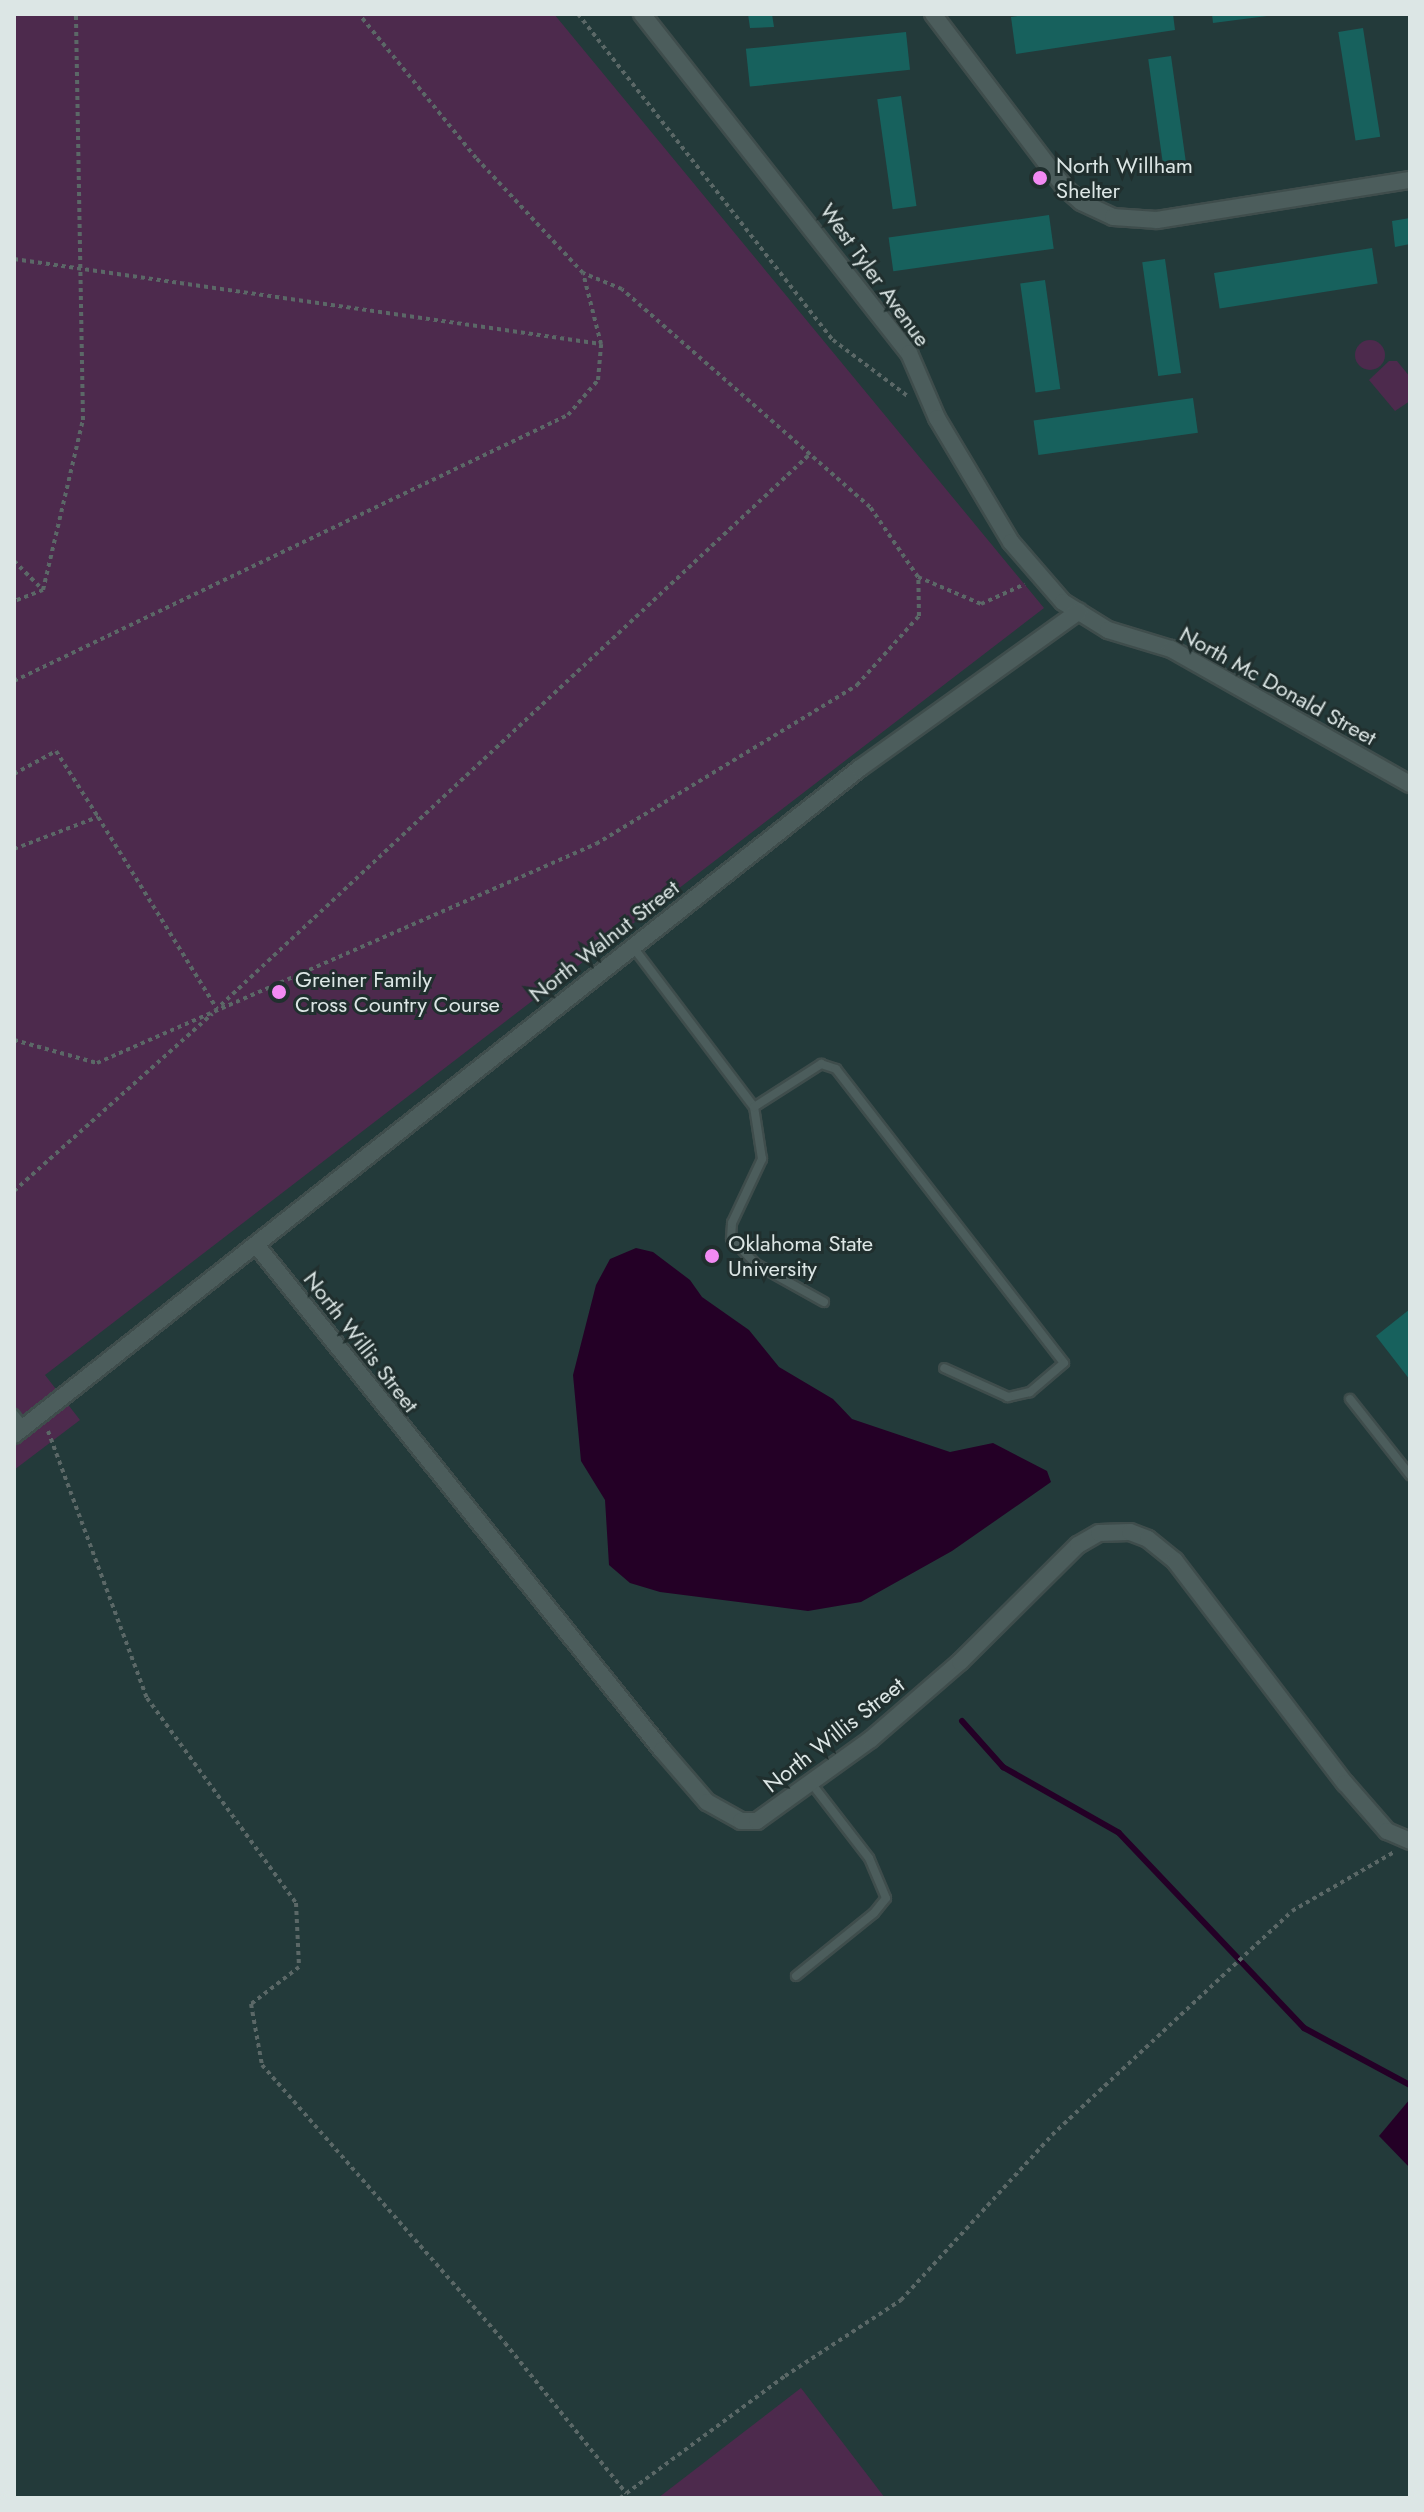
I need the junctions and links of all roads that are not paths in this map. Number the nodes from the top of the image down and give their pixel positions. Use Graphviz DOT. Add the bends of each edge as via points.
graph roads {
  1 [pos="642,14"];
  2 [pos="933,14"];
  3 [pos="1410,180"];
  4 [pos="1079,611"];
  5 [pos="1410,784"];
  6 [pos="633,947"];
  7 [pos="754,1107"];
  8 [pos="257,1246"];
  9 [pos="824,1302"];
  10 [pos="944,1368"];
  11 [pos="1350,1399"];
  12 [pos="17,1426"];
  13 [pos="1410,1475"];
  14 [pos="812,1784"];
  15 [pos="1403,1846"];
  16 [pos="796,1976"];
  1 -- 4 [label="street, West Tyler Avenue" via="909,353 937,418 1011,542"];
  2 -- 3 [label="street" via="1081,202 1113,217 1157,220"];
  4 -- 5 [label="street, North Mc Donald Street" via="1108,630 1171,649"];
  4 -- 6 [label="street, North Walnut Street" via="860,768"];
  6 -- 7 [label="lane"];
  6 -- 8 [label="street, North Walnut Street"];
  7 -- 9 [label="lane" via="762,1159 732,1223 731,1238 756,1264"];
  7 -- 10 [label="lane" via="807,1070 821,1064 836,1069 1064,1363 1030,1392 1008,1397"];
  8 -- 12 [label="street, North Walnut Street" via="41,1414"];
  8 -- 14 [label="street, North Willis Street" via="707,1802 741,1821 757,1821"];
  11 -- 13 [label="lane"];
  14 -- 15 [label="street, North Willis Street" via="960,1662 1078,1545 1099,1533 1130,1532 1175,1561 1345,1783"];
  14 -- 16 [label="lane" via="869,1858 886,1898"];
}
